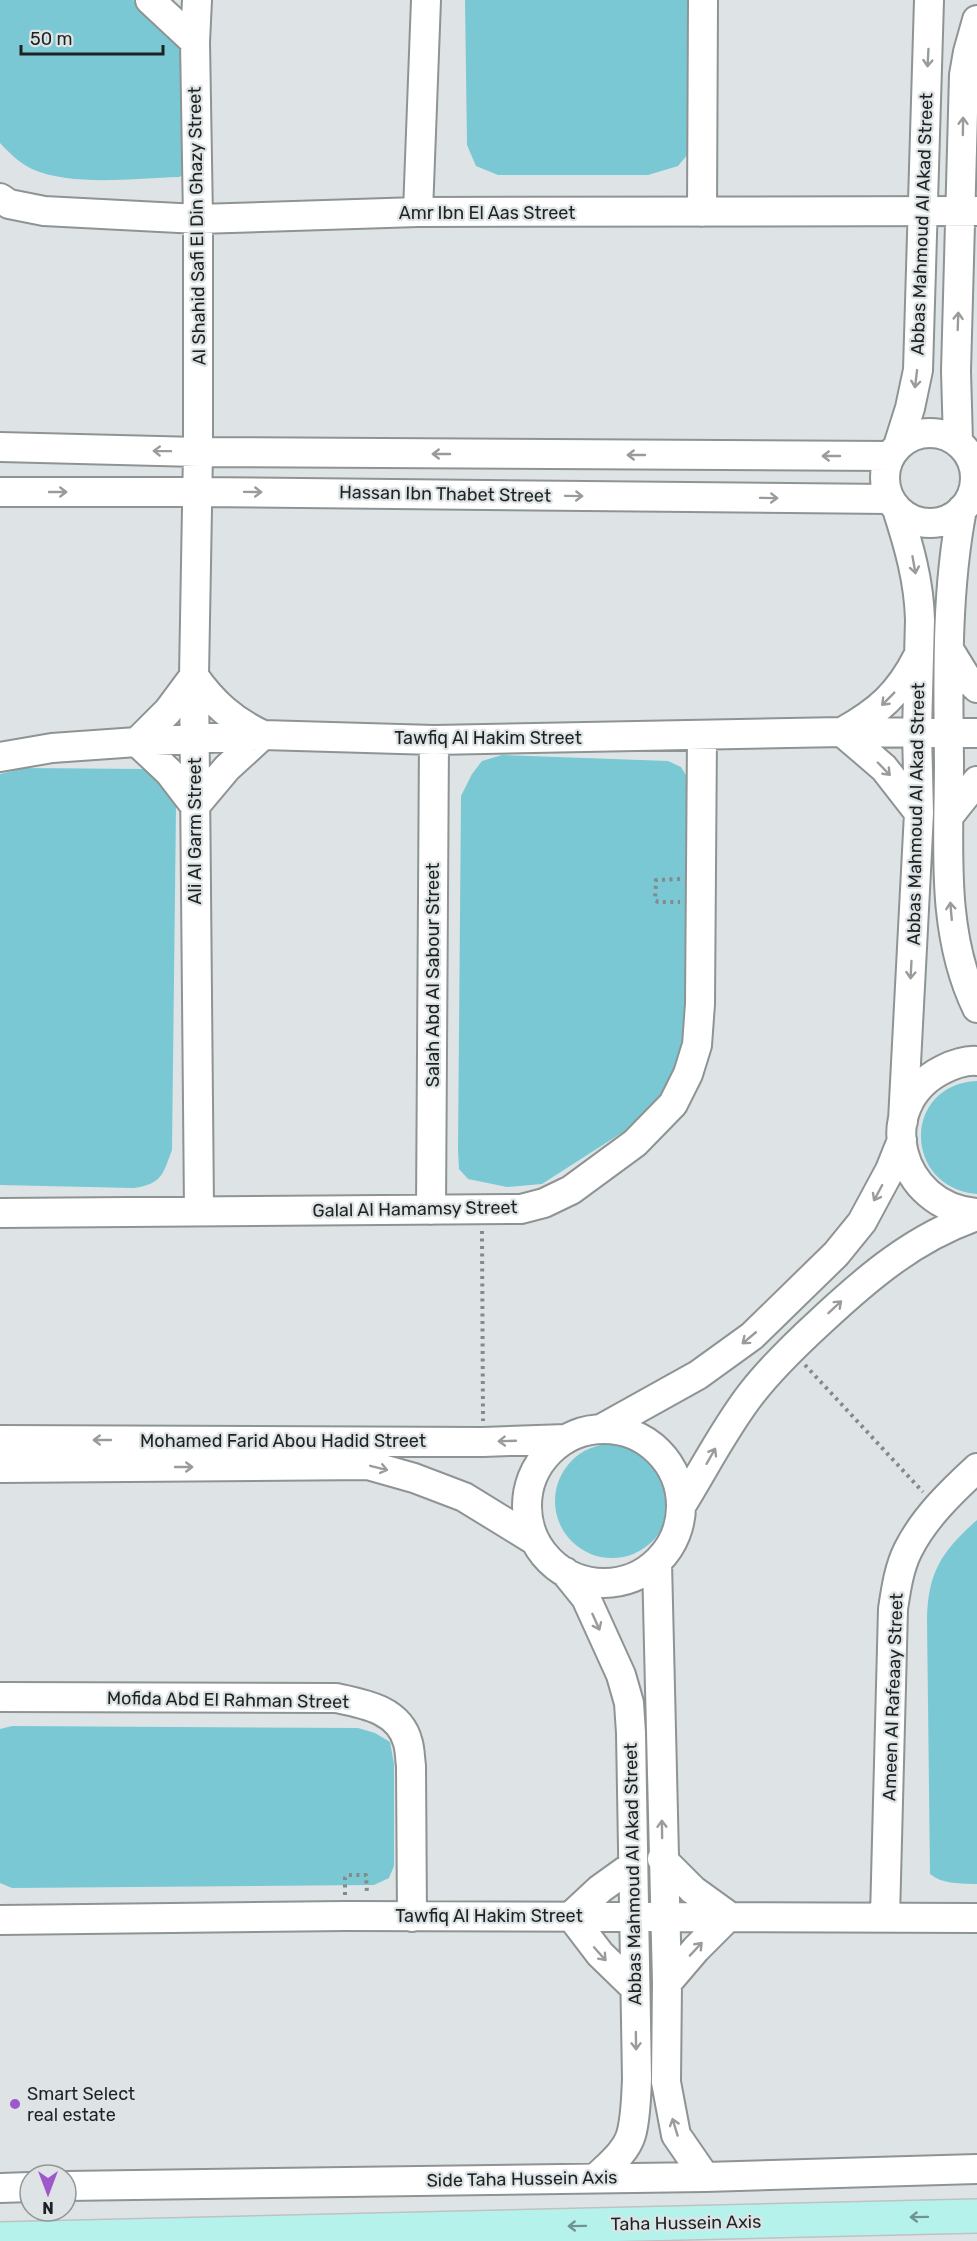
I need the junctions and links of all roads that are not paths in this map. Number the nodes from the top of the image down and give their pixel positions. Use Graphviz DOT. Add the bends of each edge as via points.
graph roads {
  1 [pos="150,0"];
  2 [pos="197,0"];
  3 [pos="426,0"];
  4 [pos="703,0"];
  5 [pos="929,0"];
  6 [pos="977,20"];
  7 [pos="195,42"];
  8 [pos="0,198"];
  9 [pos="922,211"];
  10 [pos="969,211"];
  11 [pos="418,212"];
  12 [pos="702,212"];
  13 [pos="198,219"];
  14 [pos="0,447"];
  15 [pos="894,451"];
  16 [pos="968,451"];
  17 [pos="198,452"];
  18 [pos="0,492"];
  19 [pos="198,492"];
  20 [pos="970,501"];
  21 [pos="894,504"];
  22 [pos="950,651"];
  23 [pos="920,652"];
  24 [pos="194,676"];
  25 [pos="977,688"];
  26 [pos="842,732"];
  27 [pos="917,732"];
  28 [pos="949,733"];
  29 [pos="977,733"];
  30 [pos="263,735"];
  31 [pos="702,735"];
  32 [pos="195,740"];
  33 [pos="434,740"];
  34 [pos="137,741"];
  35 [pos="0,758"];
  36 [pos="977,781"];
  37 [pos="195,806"];
  38 [pos="919,813"];
  39 [pos="949,816"];
  40 [pos="977,1008"];
  41 [pos="977,1061"];
  42 [pos="902,1131"];
  43 [pos="199,1210"];
  44 [pos="431,1210"];
  45 [pos="0,1214"];
  46 [pos="977,1214"];
  47 [pos="601,1429"];
  48 [pos="2,1439"];
  49 [pos="566,1439"];
  50 [pos="977,1468"];
  51 [pos="2,1469"];
  52 [pos="681,1506"];
  53 [pos="534,1540"];
  54 [pos="657,1562"];
  55 [pos="565,1572"];
  56 [pos="0,1697"];
  57 [pos="662,1859"];
  58 [pos="632,1866"];
  59 [pos="571,1916"];
  60 [pos="729,1916"];
  61 [pos="412,1917"];
  62 [pos="634,1917"];
  63 [pos="885,1917"];
  64 [pos="664,1918"];
  65 [pos="977,1918"];
  66 [pos="0,1920"];
  67 [pos="667,1983"];
  68 [pos="635,1988"];
  69 [pos="977,2169"];
  70 [pos="705,2177"];
  71 [pos="596,2178"];
  72 [pos="18,2187"];
  73 [pos="78,2187"];
  74 [pos="0,2188"];
  75 [pos="977,2216"];
  76 [pos="0,2240"];
  1 -- 7 [label="street"];
  2 -- 7 [label="street, Al Shahid Safi El Din Ghazy Street"];
  3 -- 11 [label="street"];
  4 -- 12 [label="street"];
  5 -- 9 [label="street, Abbas Mahmoud Al Akad Street, one-way"];
  10 -- 6 [label="street, Abbas Mahmoud Al Akad Street, one-way" via="964,75"];
  7 -- 13 [label="street, Al Shahid Safi El Din Ghazy Street"];
  8 -- 13 [label="street, Amr Ibn El Aas Street" via="9,204 44,211"];
  9 -- 10 [label="street, Amr Ibn El Aas Street"];
  9 -- 12 [label="street, Amr Ibn El Aas Street"];
  9 -- 15 [label="street, Abbas Mahmoud Al Akad Street, one-way" via="918,370 913,399"];
  16 -- 10 [label="street, Abbas Mahmoud Al Akad Street, one-way" via="956,391"];
  11 -- 12 [label="street, Amr Ibn El Aas Street"];
  11 -- 13 [label="street, Amr Ibn El Aas Street"];
  13 -- 17 [label="street, Al Shahid Safi El Din Ghazy Street"];
  17 -- 14 [label="street, one-way"];
  15 -- 16 [label="street" via="913,435 925,433 948,436"];
  15 -- 17 [label="street, one-way"];
  15 -- 21 [label="street" via="885,470 885,485"];
  16 -- 20 [label="street" via="975,483"];
  17 -- 19 [label="street, Ali Al Garm Street"];
  18 -- 19 [label="street, Hassan Ibn Thabet Street, one-way"];
  19 -- 21 [label="street, Hassan Ibn Thabet Street, one-way"];
  19 -- 24 [label="street, Ali Al Garm Street"];
  20 -- 21 [label="street" via="953,516 930,523 918,521"];
  20 -- 22 [label="street, Abbas Mahmoud Al Akad Street" via="952,572"];
  21 -- 23 [label="street, Abbas Mahmoud Al Akad Street, one-way" via="912,556 919,602"];
  22 -- 25 [label="street"];
  22 -- 28 [label="street, Abbas Mahmoud Al Akad Street"];
  23 -- 26 [label="street, one-way" via="907,678 889,700"];
  23 -- 27 [label="street, Abbas Mahmoud Al Akad Street"];
  24 -- 30 [label="street" via="223,712"];
  24 -- 32 [label="street, Ali Al Garm Street"];
  24 -- 34 [label="street" via="168,711"];
  26 -- 27 [label="street, Tawfiq Al Hakim Street"];
  26 -- 31 [label="street, Tawfiq Al Hakim Street"];
  26 -- 38 [label="street, one-way" via="884,768"];
  27 -- 28 [label="street, Tawfiq Al Hakim Street"];
  27 -- 38 [label="street, Abbas Mahmoud Al Akad Street"];
  28 -- 29 [label="street, Tawfiq Al Hakim Street"];
  28 -- 39 [label="street, Abbas Mahmoud Al Akad Street"];
  30 -- 32 [label="street, Tawfiq Al Hakim Street"];
  30 -- 33 [label="street, Tawfiq Al Hakim Street"];
  30 -- 37 [label="street" via="227,768"];
  31 -- 33 [label="street, Tawfiq Al Hakim Street"];
  31 -- 44 [label="street, Galal Al Hamamsy Street" via="697,1045 673,1104 635,1143 571,1190 544,1203 521,1209"];
  32 -- 34 [label="street, Tawfiq Al Hakim Street"];
  32 -- 37 [label="street, Ali Al Garm Street"];
  33 -- 44 [label="street, Salah Abd Al Sabour Street"];
  34 -- 35 [label="street, Tawfiq Al Hakim Street" via="52,748"];
  34 -- 37 [label="street" via="169,772"];
  36 -- 39 [label="street"];
  37 -- 43 [label="street, Ali Al Garm Street"];
  38 -- 42 [label="street, Abbas Mahmoud Al Akad Street, one-way"];
  40 -- 39 [label="street, Abbas Mahmoud Al Akad Street, one-way" via="963,972 950,912"];
  41 -- 42 [label="street" via="953,1065 935,1074 909,1103"];
  42 -- 46 [label="street" via="905,1160 927,1194 944,1205"];
  42 -- 47 [label="street, Abbas Mahmoud Al Akad Street, one-way" via="886,1178 862,1222 836,1254 752,1335 698,1375"];
  43 -- 44 [label="street, Galal Al Hamamsy Street"];
  43 -- 45 [label="street, Galal Al Hamamsy Street"];
  52 -- 46 [label="street, one-way" via="727,1429 775,1364 888,1263 921,1241"];
  47 -- 49 [label="street"];
  47 -- 52 [label="street" via="626,1432 660,1454 677,1482"];
  49 -- 48 [label="street, Mohamed Farid Abou Hadid Street, one-way"];
  49 -- 53 [label="street" via="550,1450 530,1483 526,1502"];
  50 -- 63 [label="street, Ameen Al Rafeaay Street" via="937,1507 908,1550 898,1578 893,1609"];
  51 -- 53 [label="street, Mohamed Farid Abou Hadid Street, one-way" via="368,1465 465,1497"];
  52 -- 54 [label="street" via="674,1537"];
  53 -- 55 [label="street"];
  54 -- 55 [label="street" via="641,1574 603,1583"];
  57 -- 54 [label="street, Abbas Mahmoud Al Akad Street, one-way"];
  55 -- 58 [label="street, Abbas Mahmoud Al Akad Street, one-way" via="586,1598 621,1676 628,1703"];
  56 -- 61 [label="street, Mofida Abd El Rahman Street" via="336,1698 383,1711 397,1721 408,1742"];
  57 -- 60 [label="street" via="693,1890"];
  57 -- 64 [label="street, Abbas Mahmoud Al Akad Street"];
  58 -- 59 [label="street"];
  58 -- 62 [label="street, Abbas Mahmoud Al Akad Street"];
  59 -- 61 [label="street, Tawfiq Al Hakim Street"];
  59 -- 62 [label="street, Tawfiq Al Hakim Street"];
  59 -- 68 [label="street, one-way" via="600,1954"];
  60 -- 63 [label="street, Tawfiq Al Hakim Street"];
  60 -- 64 [label="street, Tawfiq Al Hakim Street"];
  67 -- 60 [label="street, one-way"];
  61 -- 66 [label="street, Tawfiq Al Hakim Street"];
  62 -- 64 [label="street, Tawfiq Al Hakim Street"];
  62 -- 68 [label="street, Abbas Mahmoud Al Akad Street"];
  63 -- 65 [label="street, Tawfiq Al Hakim Street"];
  64 -- 67 [label="street, Abbas Mahmoud Al Akad Street"];
  70 -- 67 [label="street, Abbas Mahmoud Al Akad Street, one-way" via="676,2134 670,2111 666,2082"];
  68 -- 71 [label="street, Abbas Mahmoud Al Akad Street, one-way" via="637,2079 631,2136"];
  69 -- 70 [label="street, Side Taha Hussein Axis"];
  70 -- 71 [label="street, Side Taha Hussein Axis"];
  71 -- 73 [label="street, Side Taha Hussein Axis"];
  72 -- 74 [label="street"];
  75 -- 76 [label="main road, Taha Hussein Axis, one-way"];
}
